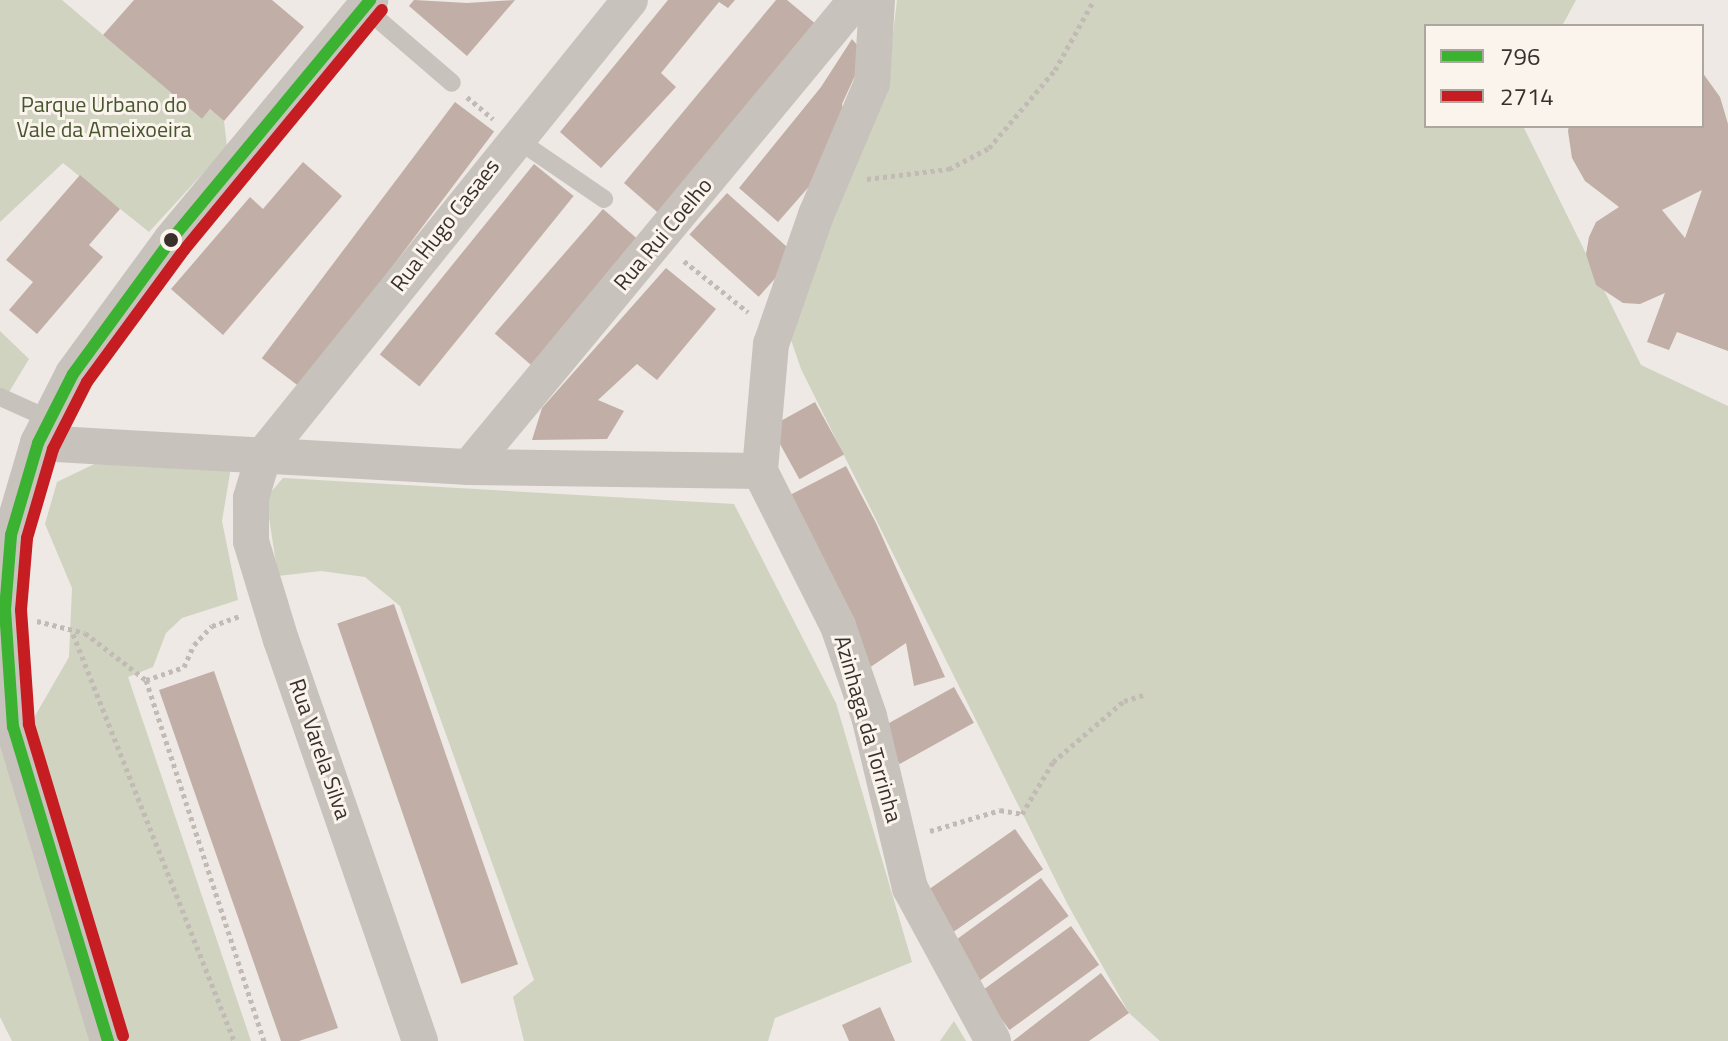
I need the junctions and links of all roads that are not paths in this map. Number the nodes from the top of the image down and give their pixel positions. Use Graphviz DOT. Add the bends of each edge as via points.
graph roads {
  1 [pos="630,0"];
  2 [pos="856,0"];
  3 [pos="877,0"];
  4 [pos="368,4"];
  5 [pos="452,83"];
  6 [pos="515,138"];
  7 [pos="604,199"];
  8 [pos="0,397"];
  9 [pos="44,431"];
  10 [pos="264,454"];
  11 [pos="469,467"];
  12 [pos="760,471"];
  13 [pos="108,1041"];
  14 [pos="420,1041"];
  15 [pos="993,1041"];
  1 -- 6 [label="street, Rua Hugo Casaes"];
  2 -- 11 [label="street, Rua Rui Coelho"];
  3 -- 12 [label="street" via="872,83 775,333"];
  4 -- 5 [label="lane"];
  4 -- 9 [label="street" via="171,240 73,374"];
  6 -- 7 [label="lane"];
  6 -- 10 [label="street, Rua Hugo Casaes"];
  8 -- 9 [label="lane"];
  9 -- 10 [label="street"];
  9 -- 13 [label="street" via="11,535 7,580 13,727"];
  10 -- 11 [label="street"];
  10 -- 14 [label="street, Rua Varela Silva" via="251,498 251,541"];
  11 -- 12 [label="street"];
  12 -- 15 [label="street, Azinhaga da Torrinha" via="838,626 869,716 910,888"];
}
